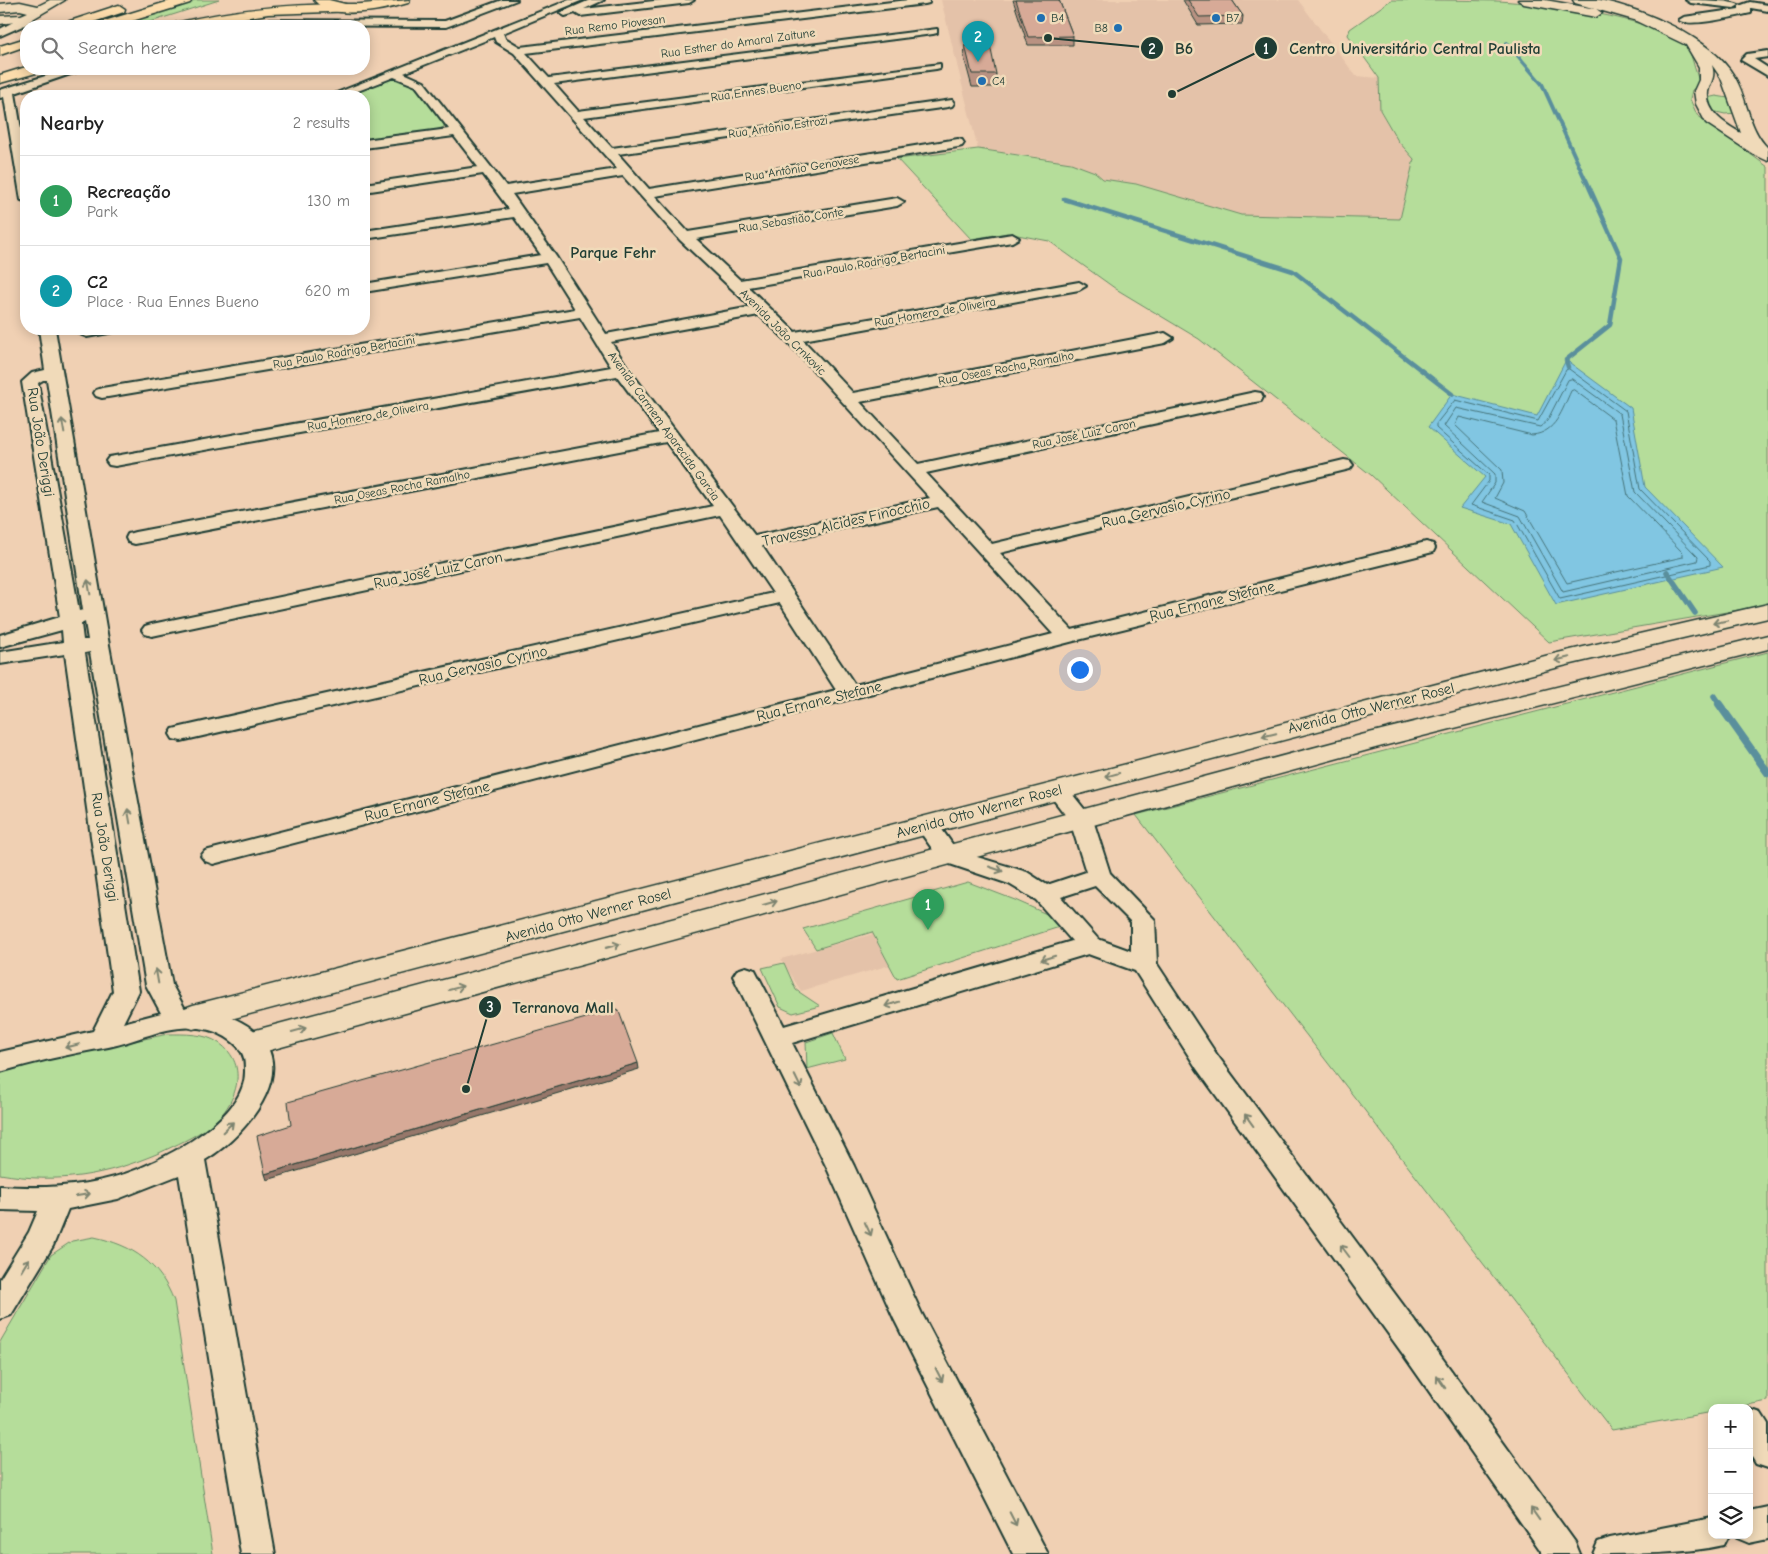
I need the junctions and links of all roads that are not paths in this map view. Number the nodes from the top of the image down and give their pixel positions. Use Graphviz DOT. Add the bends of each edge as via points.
graph roads {
  1 [pos="1,0"];
  2 [pos="44,0"];
  3 [pos="59,0"];
  4 [pos="186,0"];
  5 [pos="320,0"];
  6 [pos="404,0"];
  7 [pos="512,0"];
  8 [pos="578,0"];
  9 [pos="599,0"];
  10 [pos="689,0"];
  11 [pos="1524,0"];
  12 [pos="1579,0"];
  13 [pos="925,1"];
  14 [pos="1696,1"];
  15 [pos="131,3"];
  16 [pos="19,6"];
  17 [pos="208,6"];
  18 [pos="1610,7"];
  19 [pos="355,8"];
  20 [pos="626,8"];
  21 [pos="1760,8"];
  22 [pos="1590,11"];
  23 [pos="34,14"];
  24 [pos="1721,14"];
  25 [pos="559,16"];
  26 [pos="530,18"];
  27 [pos="86,20"];
  28 [pos="122,20"];
  29 [pos="165,20"];
  30 [pos="203,20"];
  31 [pos="1684,20"];
  32 [pos="1,22"];
  33 [pos="1649,22"];
  34 [pos="370,24"];
  35 [pos="933,31"];
  36 [pos="498,35"];
  37 [pos="1681,37"];
  38 [pos="20,44"];
  39 [pos="0,51"];
  40 [pos="518,51"];
  41 [pos="20,53"];
  42 [pos="1768,54"];
  43 [pos="0,59"];
  44 [pos="936,66"];
  45 [pos="20,67"];
  46 [pos="20,73"];
  47 [pos="396,73"];
  48 [pos="1768,73"];
  49 [pos="0,74"];
  50 [pos="60,75"];
  51 [pos="0,79"];
  52 [pos="546,82"];
  53 [pos="351,90"];
  54 [pos="5,92"];
  55 [pos="1718,96"];
  56 [pos="948,103"];
  57 [pos="576,115"];
  58 [pos="1708,116"];
  59 [pos="1743,121"];
  60 [pos="457,132"];
  61 [pos="370,143"];
  62 [pos="958,143"];
  63 [pos="608,152"];
  64 [pos="1768,156"];
  65 [pos="20,167"];
  66 [pos="488,170"];
  67 [pos="626,172"];
  68 [pos="370,187"];
  69 [pos="502,191"];
  70 [pos="646,193"];
  71 [pos="897,202"];
  72 [pos="517,212"];
  73 [pos="370,234"];
  74 [pos="685,237"];
  75 [pos="1012,238"];
  76 [pos="550,258"];
  77 [pos="736,285"];
  78 [pos="1080,286"];
  79 [pos="370,287"];
  80 [pos="761,310"];
  81 [pos="585,312"];
  82 [pos="48,335"];
  83 [pos="792,337"];
  84 [pos="1165,338"];
  85 [pos="602,339"];
  86 [pos="621,370"];
  87 [pos="54,374"];
  88 [pos="102,393"];
  89 [pos="1255,397"];
  90 [pos="848,399"];
  91 [pos="669,436"];
  92 [pos="115,461"];
  93 [pos="1344,466"];
  94 [pos="913,470"];
  95 [pos="941,501"];
  96 [pos="724,510"];
  97 [pos="135,538"];
  98 [pos="750,544"];
  99 [pos="1426,548"];
  100 [pos="989,550"];
  101 [pos="786,596"];
  102 [pos="1768,611"];
  103 [pos="94,614"];
  104 [pos="70,619"];
  105 [pos="152,630"];
  106 [pos="1068,637"];
  107 [pos="0,641"];
  108 [pos="1768,642"];
  109 [pos="99,645"];
  110 [pos="75,649"];
  111 [pos="0,658"];
  112 [pos="850,694"];
  113 [pos="181,734"];
  114 [pos="1057,790"];
  115 [pos="1081,820"];
  116 [pos="928,826"];
  117 [pos="213,856"];
  118 [pos="949,856"];
  119 [pos="1099,876"];
  120 [pos="1045,894"];
  121 [pos="1088,946"];
  122 [pos="1144,965"];
  123 [pos="746,976"];
  124 [pos="185,1018"];
  125 [pos="777,1038"];
  126 [pos="102,1039"];
  127 [pos="252,1043"];
  128 [pos="0,1062"];
  129 [pos="190,1156"];
  130 [pos="0,1198"];
  131 [pos="57,1200"];
  132 [pos="0,1306"];
  133 [pos="1753,1429"];
  134 [pos="1768,1453"];
  135 [pos="1768,1523"];
  136 [pos="1753,1526"];
  137 [pos="1708,1535"];
  138 [pos="258,1554"];
  139 [pos="1031,1554"];
  140 [pos="1563,1554"];
  141 [pos="1610,1554"];
  1 -- 16 [label="street"];
  2 -- 16 [label="street"];
  3 -- 23 [label="street"];
  4 -- 28 [label="main road"];
  5 -- 19 [label="main road" via="331,6"];
  6 -- 19 [label="main road" via="383,6"];
  7 -- 34 [label="street" via="446,24"];
  8 -- 26 [label="street"];
  9 -- 20 [label="street" via="610,6"];
  9 -- 25 [label="street"];
  10 -- 20 [label="street"];
  11 -- 22 [label="street"];
  12 -- 18 [label="street"];
  13 -- 40 [label="street, Rua Remo Piovesan"];
  14 -- 21 [label="street"];
  14 -- 24 [label="street"];
  15 -- 27 [label="main road"];
  16 -- 23 [label="street" via="35,8 38,10"];
  16 -- 32 [label="street"];
  17 -- 29 [label="main road"];
  18 -- 22 [label="street" via="1606,11"];
  18 -- 33 [label="street"];
  19 -- 30 [label="main road" via="256,11"];
  20 -- 25 [label="street"];
  21 -- 24 [label="street"];
  22 -- 33 [label="street"];
  23 -- 32 [label="street"];
  24 -- 31 [label="street"];
  25 -- 26 [label="street"];
  25 -- 36 [label="street"];
  26 -- 36 [label="street"];
  33 -- 37 [label="street"];
  35 -- 52 [label="street, Rua Esther do Amaral Zaitune"];
  36 -- 40 [label="street, Avenida João Crnkovic"];
  36 -- 47 [label="street" via="446,51"];
  37 -- 55 [label="street" via="1709,54 1723,68"];
  37 -- 55 [label="street" via="1696,50 1703,62 1708,78 1701,91"];
  38 -- 39 [label="main road"];
  40 -- 52 [label="street, Avenida João Crnkovic"];
  41 -- 43 [label="main road"];
  42 -- 48 [label="street" via="1747,58 1748,62"];
  44 -- 57 [label="street, Rua Ennes Bueno"];
  45 -- 49 [label="main road"];
  46 -- 51 [label="main road"];
  47 -- 53 [label="street"];
  47 -- 60 [label="street, Avenida Carmem Aparecida Garcia" via="420,84"];
  50 -- 54 [label="street"];
  52 -- 57 [label="street, Avenida João Crnkovic"];
  54 -- 65 [label="street"];
  55 -- 58 [label="street"];
  55 -- 59 [label="street"];
  56 -- 63 [label="street, Rua Antônio Estrozi"];
  57 -- 63 [label="street, Avenida João Crnkovic"];
  58 -- 59 [label="street"];
  58 -- 64 [label="street"];
  59 -- 64 [label="street" via="1751,140"];
  60 -- 61 [label="street"];
  60 -- 66 [label="street, Avenida Carmem Aparecida Garcia"];
  62 -- 70 [label="street, Rua Antônio Genovese"];
  63 -- 67 [label="street, Avenida João Crnkovic"];
  66 -- 68 [label="street"];
  66 -- 69 [label="street, Avenida Carmem Aparecida Garcia"];
  67 -- 69 [label="street"];
  67 -- 70 [label="street, Avenida João Crnkovic"];
  69 -- 72 [label="street, Avenida Carmem Aparecida Garcia"];
  70 -- 74 [label="street, Avenida João Crnkovic"];
  71 -- 74 [label="street, Rua Sebastião Conte"];
  72 -- 73 [label="street"];
  72 -- 76 [label="street, Avenida Carmem Aparecida Garcia"];
  74 -- 77 [label="street, Avenida João Crnkovic"];
  75 -- 77 [label="street, Rua Paulo Rodrigo Bertacini"];
  76 -- 79 [label="street"];
  76 -- 81 [label="street, Avenida Carmem Aparecida Garcia"];
  77 -- 80 [label="street, Avenida João Crnkovic"];
  78 -- 83 [label="street, Rua Homero de Oliveira"];
  80 -- 83 [label="street, Avenida João Crnkovic"];
  80 -- 85 [label="street"];
  81 -- 85 [label="street, Avenida Carmem Aparecida Garcia"];
  81 -- 88 [label="street, Rua Paulo Rodrigo Bertacini"];
  82 -- 87 [label="street"];
  83 -- 90 [label="street, Avenida João Crnkovic"];
  84 -- 90 [label="street, Rua Oseas Rocha Ramalho"];
  85 -- 86 [label="street, Avenida Carmem Aparecida Garcia"];
  86 -- 91 [label="street, Avenida Carmem Aparecida Garcia"];
  86 -- 92 [label="street, Rua Homero de Oliveira"];
  103 -- 87 [label="street, Rua João Deriggi, one-way"];
  87 -- 104 [label="street, Rua João Deriggi" via="38,376 30,382"];
  89 -- 94 [label="street, Rua José Luiz Caron"];
  90 -- 94 [label="street, Avenida João Crnkovic"];
  91 -- 96 [label="street, Avenida Carmem Aparecida Garcia"];
  91 -- 97 [label="street, Rua Oseas Rocha Ramalho"];
  93 -- 100 [label="street, Rua Gervasio Cyrino"];
  94 -- 95 [label="street, Avenida João Crnkovic"];
  95 -- 98 [label="street, Travessa Alcides Finocchio"];
  95 -- 100 [label="street, Avenida João Crnkovic"];
  96 -- 98 [label="street, Avenida Carmem Aparecida Garcia"];
  96 -- 105 [label="street, Rua José Luiz Caron"];
  98 -- 101 [label="street, Avenida Carmem Aparecida Garcia"];
  99 -- 106 [label="street, Rua Ernane Stefane"];
  100 -- 106 [label="street, Avenida João Crnkovic"];
  101 -- 112 [label="street, Avenida Carmem Aparecida Garcia"];
  101 -- 113 [label="street, Rua Gervasio Cyrino"];
  102 -- 114 [label="street, Avenida Otto Werner Rosel, one-way" via="1558,660"];
  103 -- 104 [label="street"];
  103 -- 109 [label="street, Rua João Deriggi"];
  104 -- 107 [label="street"];
  104 -- 110 [label="street, Rua João Deriggi"];
  106 -- 112 [label="street, Rua Ernane Stefane"];
  108 -- 115 [label="street" via="1370,741"];
  109 -- 110 [label="street"];
  124 -- 109 [label="street, Rua João Deriggi, one-way" via="159,985"];
  110 -- 111 [label="street"];
  110 -- 126 [label="street, Rua João Deriggi" via="126,991"];
  112 -- 117 [label="street, Rua Ernane Stefane"];
  114 -- 115 [label="street"];
  114 -- 116 [label="street, Avenida Otto Werner Rosel"];
  115 -- 118 [label="street"];
  115 -- 119 [label="street"];
  116 -- 118 [label="street"];
  116 -- 124 [label="street, Avenida Otto Werner Rosel"];
  118 -- 120 [label="street, one-way" via="1004,872"];
  127 -- 118 [label="street, one-way"];
  119 -- 120 [label="street"];
  119 -- 122 [label="street" via="1143,920"];
  120 -- 121 [label="street"];
  121 -- 122 [label="street"];
  121 -- 125 [label="street, one-way"];
  140 -- 122 [label="street, one-way" via="1207,1062"];
  123 -- 125 [label="street"];
  124 -- 126 [label="street, Avenida Otto Werner Rosel"];
  124 -- 127 [label="street" via="231,1028"];
  125 -- 139 [label="street, one-way" via="840,1166 909,1319"];
  126 -- 128 [label="street, Avenida Otto Werner Rosel, one-way"];
  129 -- 127 [label="street, one-way" via="238,1118 257,1088 260,1064"];
  131 -- 129 [label="street, one-way" via="126,1185"];
  129 -- 138 [label="street"];
  130 -- 131 [label="street"];
  132 -- 131 [label="street, one-way" via="42,1237"];
  133 -- 134 [label="street"];
  135 -- 136 [label="street"];
  137 -- 141 [label="street"];
}
